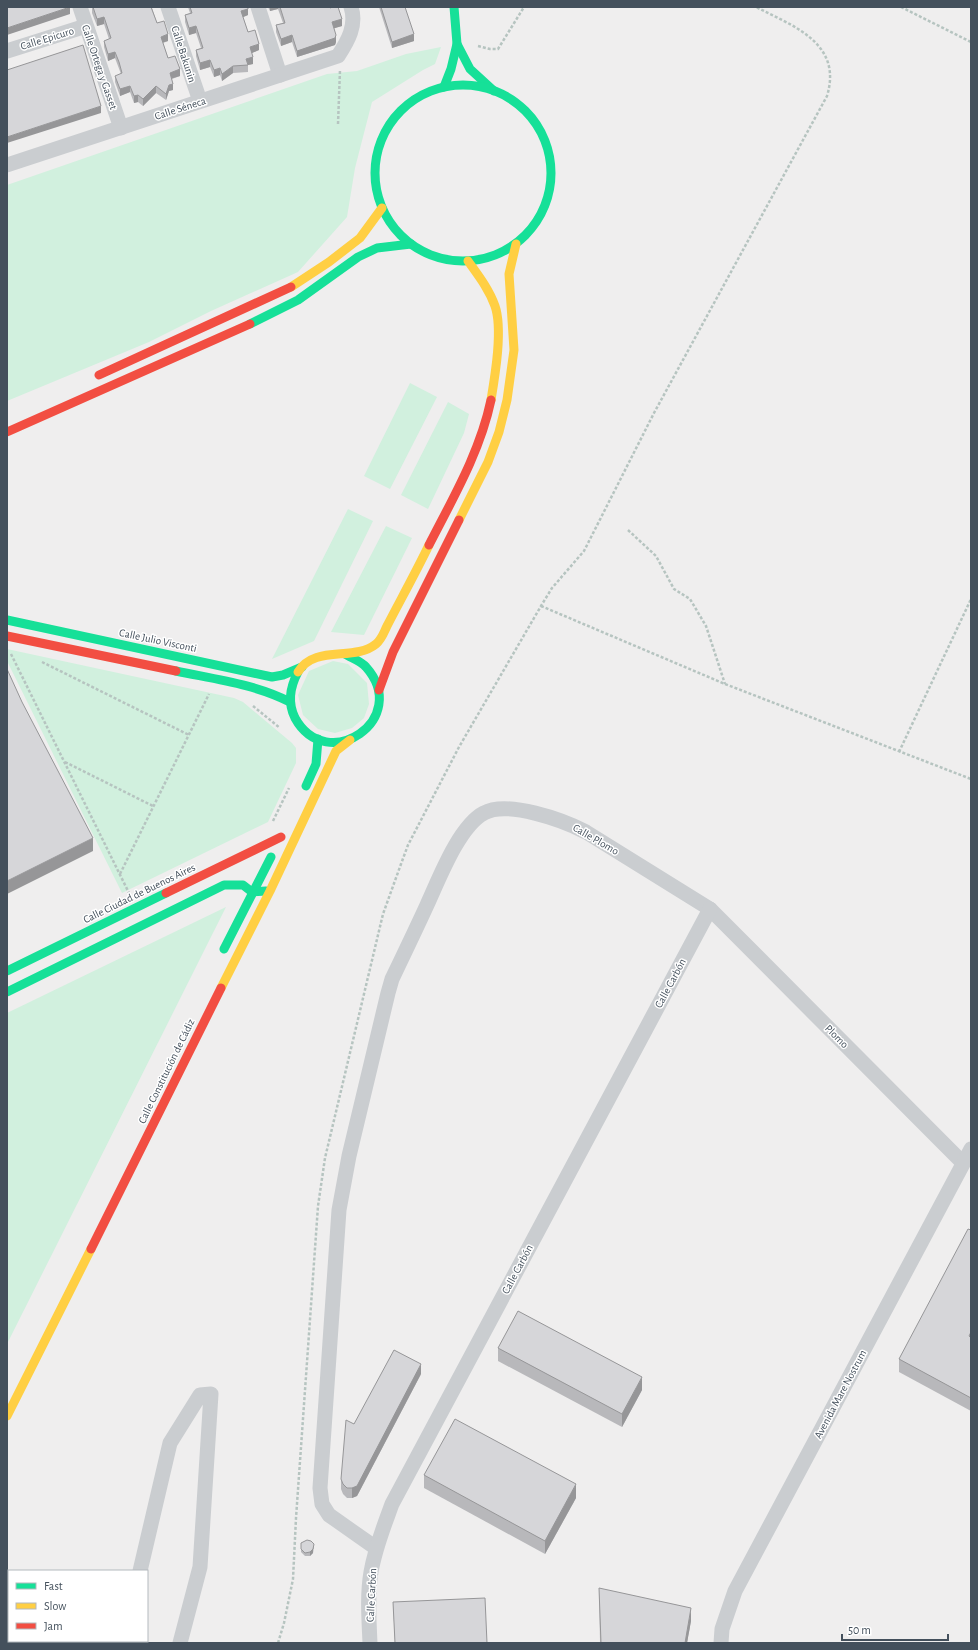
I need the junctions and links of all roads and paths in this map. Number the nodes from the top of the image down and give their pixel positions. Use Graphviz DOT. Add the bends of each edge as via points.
graph roads {
  1 [pos="80,7"];
  2 [pos="168,7"];
  3 [pos="258,7"];
  4 [pos="351,7"];
  5 [pos="454,7"];
  6 [pos="524,7"];
  7 [pos="756,7"];
  8 [pos="901,7"];
  9 [pos="86,26"];
  10 [pos="971,42"];
  11 [pos="457,44"];
  12 [pos="474,44"];
  13 [pos="7,51"];
  14 [pos="338,56"];
  15 [pos="280,75"];
  16 [pos="444,87"];
  17 [pos="494,91"];
  18 [pos="200,101"];
  19 [pos="338,124"];
  20 [pos="121,128"];
  21 [pos="7,165"];
  22 [pos="382,208"];
  23 [pos="411,244"];
  24 [pos="516,244"];
  25 [pos="468,261"];
  26 [pos="93,378"];
  27 [pos="7,432"];
  28 [pos="628,530"];
  29 [pos="971,599"];
  30 [pos="541,606"];
  31 [pos="7,620"];
  32 [pos="7,636"];
  33 [pos="11,654"];
  34 [pos="345,654"];
  35 [pos="35,659"];
  36 [pos="302,667"];
  37 [pos="725,684"];
  38 [pos="211,690"];
  39 [pos="379,690"];
  40 [pos="247,701"];
  41 [pos="290,702"];
  42 [pos="284,731"];
  43 [pos="189,735"];
  44 [pos="318,739"];
  45 [pos="350,740"];
  46 [pos="899,752"];
  47 [pos="64,762"];
  48 [pos="971,779"];
  49 [pos="289,788"];
  50 [pos="303,792"];
  51 [pos="153,806"];
  52 [pos="270,825"];
  53 [pos="120,874"];
  54 [pos="136,890"];
  55 [pos="270,891"];
  56 [pos="252,892"];
  57 [pos="129,893"];
  58 [pos="124,895"];
  59 [pos="710,909"];
  60 [pos="218,961"];
  61 [pos="7,971"];
  62 [pos="7,992"];
  63 [pos="971,1149"];
  64 [pos="963,1163"];
  65 [pos="7,1416"];
  66 [pos="376,1548"];
  67 [pos="140,1570"];
  68 [pos="180,1643"];
  69 [pos="278,1643"];
  70 [pos="370,1643"];
  71 [pos="721,1643"];
  1 -- 9 [label="street, Calle Ortega y Gasset"];
  2 -- 18 [label="street, Calle Bakunin"];
  3 -- 15 [label="street"];
  4 -- 14 [label="street" via="352,28 347,43"];
  5 -- 11 [label="street"];
  6 -- 12 [label="path" via="498,49"];
  7 -- 30 [label="path" via="805,33 820,47 829,68 827,96 657,408 584,551 552,588"];
  8 -- 10 [label="path"];
  9 -- 13 [label="street, Calle Epicuro"];
  9 -- 20 [label="street, Calle Ortega y Gasset"];
  11 -- 16 [label="street"];
  11 -- 17 [label="street" via="470,68"];
  14 -- 15 [label="street, Calle Séneca"];
  14 -- 19 [label="path"];
  15 -- 18 [label="street, Calle Séneca"];
  16 -- 17 [label="street" via="483,87"];
  16 -- 22 [label="street" via="414,100 389,124 376,157 377,192"];
  17 -- 24 [label="street" via="512,99 525,110 545,138 550,154 552,176 546,204 529,233"];
  18 -- 20 [label="street, Calle Séneca"];
  20 -- 21 [label="street, Calle Séneca"];
  22 -- 23 [label="street" via="399,234"];
  22 -- 26 [label="street" via="360,238 287,289"];
  23 -- 25 [label="street" via="438,258"];
  23 -- 27 [label="street" via="377,248 358,256 298,300 273,313"];
  24 -- 25 [label="street" via="491,257"];
  24 -- 39 [label="street" via="510,264 509,283 514,336 511,377 498,438 393,652"];
  25 -- 34 [label="street" via="496,306 499,330 495,374 483,433 468,468 377,644"];
  28 -- 37 [label="path" via="656,556 674,589 690,598 706,626"];
  29 -- 46 [label="path"];
  30 -- 37 [label="path"];
  30 -- 69 [label="path" via="459,747 408,845 383,914 325,1158 318,1206 293,1579"];
  31 -- 36 [label="street, Calle Julio Visconti" via="272,677 283,676"];
  32 -- 41 [label="street" via="260,689"];
  33 -- 47 [label="path"];
  34 -- 36 [label="street" via="317,656"];
  34 -- 39 [label="street" via="366,664 373,673"];
  35 -- 43 [label="path"];
  36 -- 41 [label="street" via="292,683"];
  37 -- 46 [label="path"];
  38 -- 43 [label="path"];
  39 -- 45 [label="street" via="378,711 372,723"];
  40 -- 42 [label="path"];
  41 -- 44 [label="street" via="299,724"];
  43 -- 51 [label="path"];
  44 -- 45 [label="street" via="337,742"];
  44 -- 50 [label="street" via="316,764"];
  45 -- 55 [label="street, Calle Constitución de Cádiz" via="336,751"];
  46 -- 48 [label="path"];
  47 -- 51 [label="path"];
  47 -- 53 [label="path"];
  49 -- 52 [label="path"];
  51 -- 53 [label="path"];
  53 -- 57 [label="path"];
  54 -- 57 [label="path"];
  55 -- 56 [label="street"];
  55 -- 65 [label="street, Calle Constitución de Cádiz"];
  56 -- 60 [label="street"];
  56 -- 61 [label="street, Calle Ciudad de Buenos Aires" via="282,834"];
  56 -- 62 [label="street" via="243,885 224,885"];
  57 -- 58 [label="path"];
  59 -- 64 [label="street, Plomo"];
  59 -- 66 [label="street, Calle Carbón" via="392,1504"];
  59 -- 66 [label="street, Calle Plomo" via="586,832 561,820 508,808 495,809 484,813 473,822 455,846 392,979 349,1156 339,1210 320,1488 322,1504 329,1515"];
  63 -- 64 [label="street, Avenida Mare Nostrum"];
  64 -- 71 [label="street, Avenida Mare Nostrum" via="735,1591 722,1629"];
  66 -- 70 [label="street, Calle Carbón" via="369,1599"];
  67 -- 68 [label="street" via="170,1443 200,1395 211,1394 200,1567"];
}
